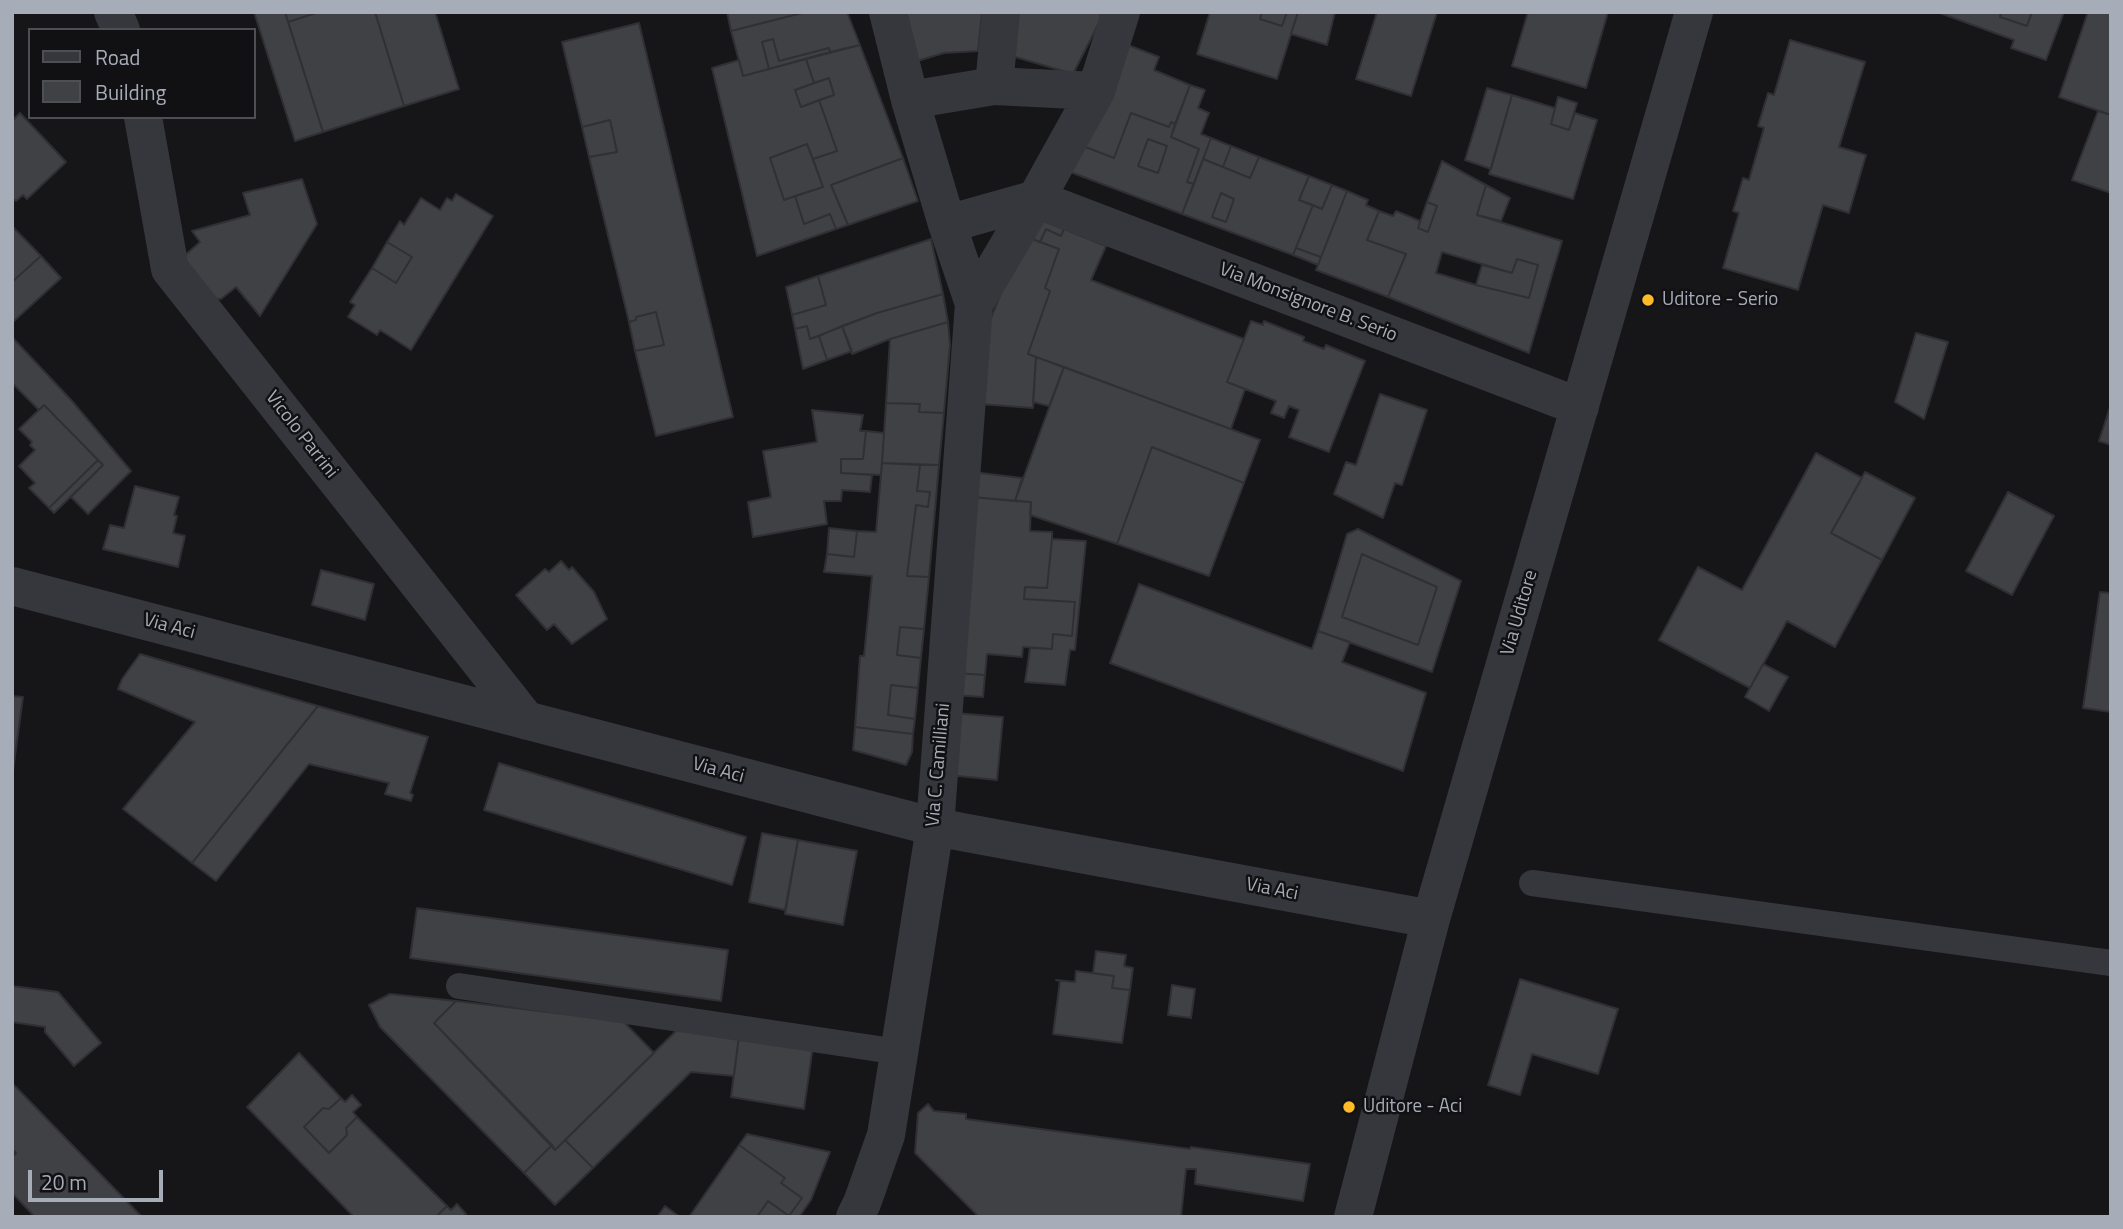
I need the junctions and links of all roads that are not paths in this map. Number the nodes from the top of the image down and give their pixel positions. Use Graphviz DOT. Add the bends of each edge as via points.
graph roads {
  1 [pos="113,12"];
  2 [pos="888,12"];
  3 [pos="1001,12"];
  4 [pos="1121,12"];
  5 [pos="1694,12"];
  6 [pos="120,28"];
  7 [pos="994,86"];
  8 [pos="1096,91"];
  9 [pos="910,100"];
  10 [pos="143,119"];
  11 [pos="1036,199"];
  12 [pos="947,225"];
  13 [pos="974,304"];
  14 [pos="1580,407"];
  15 [pos="12,586"];
  16 [pos="527,721"];
  17 [pos="935,827"];
  18 [pos="1532,883"];
  19 [pos="1431,919"];
  20 [pos="2111,963"];
  21 [pos="459,986"];
  22 [pos="899,1052"];
  23 [pos="855,1217"];
  24 [pos="1353,1217"];
  1 -- 6 [label="street"];
  2 -- 9 [label="street"];
  3 -- 7 [label="street"];
  4 -- 8 [label="street"];
  5 -- 14 [label="street, Via Uditore"];
  7 -- 8 [label="street"];
  7 -- 9 [label="street"];
  8 -- 11 [label="street"];
  9 -- 12 [label="street"];
  10 -- 16 [label="street, Vicolo Parrini" via="170,269"];
  11 -- 12 [label="street"];
  11 -- 13 [label="street"];
  11 -- 14 [label="street, Via Monsignore B. Serio"];
  12 -- 13 [label="street"];
  13 -- 17 [label="street, Via C. Camilliani"];
  14 -- 19 [label="street, Via Uditore"];
  15 -- 16 [label="street, Via Aci"];
  16 -- 17 [label="street, Via Aci"];
  17 -- 19 [label="street, Via Aci"];
  17 -- 22 [label="street, Via C. Camilliani"];
  18 -- 20 [label="lane"];
  19 -- 24 [label="street, Via Uditore"];
  21 -- 22 [label="lane"];
  22 -- 23 [label="street, Via C. Camilliani" via="886,1135"];
}
